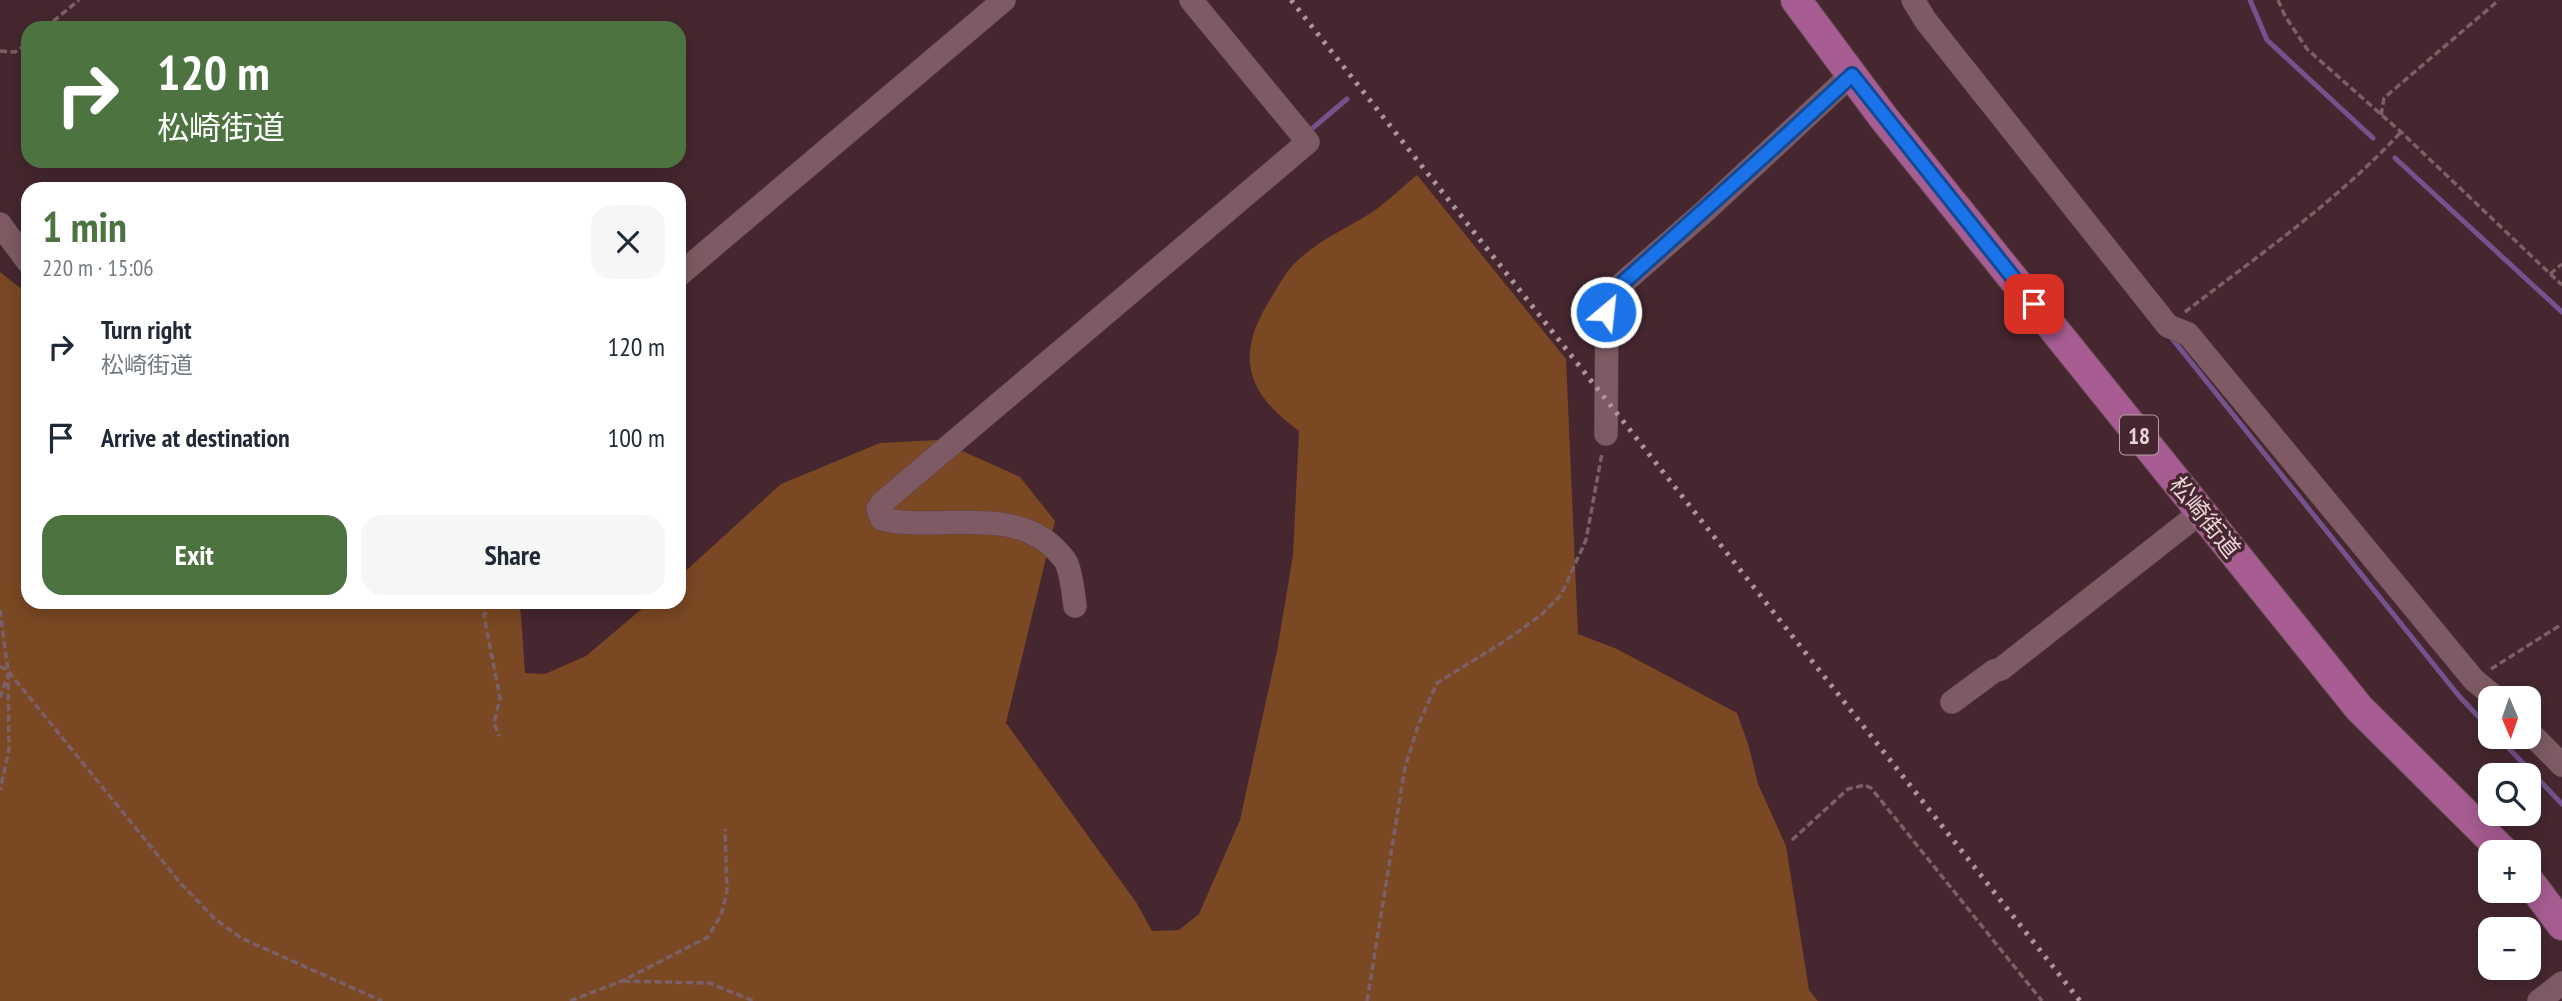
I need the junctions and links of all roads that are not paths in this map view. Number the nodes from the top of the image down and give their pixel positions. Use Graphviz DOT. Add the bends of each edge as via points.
graph roads {
  1 [pos="1004,0"];
  2 [pos="1191,0"];
  3 [pos="1796,0"];
  4 [pos="1913,0"];
  5 [pos="1852,75"];
  6 [pos="0,224"];
  7 [pos="21,252"];
  8 [pos="686,269"];
  9 [pos="1606,434"];
  10 [pos="2202,512"];
  11 [pos="1075,606"];
  12 [pos="2481,686"];
  13 [pos="1952,702"];
  14 [pos="2541,744"];
  15 [pos="2562,765"];
  16 [pos="2492,840"];
  17 [pos="2541,897"];
  18 [pos="2562,925"];
  19 [pos="2562,983"];
  20 [pos="2539,1001"];
  1 -- 8 [label="street"];
  2 -- 11 [label="street" via="1308,142 878,509 882,519 897,523 968,521 1006,525 1037,536 1066,561"];
  3 -- 5 [label="main road, 松崎街道 / 18"];
  4 -- 12 [label="street" via="2168,326 2188,334"];
  5 -- 9 [label="street" via="1607,297"];
  5 -- 10 [label="main road, 松崎街道 / 18"];
  6 -- 7 [label="street"];
  10 -- 13 [label="street"];
  10 -- 16 [label="main road, 松崎街道 / 18" via="2359,708"];
  14 -- 15 [label="street"];
  17 -- 18 [label="main road"];
  19 -- 20 [label="street"];
}
